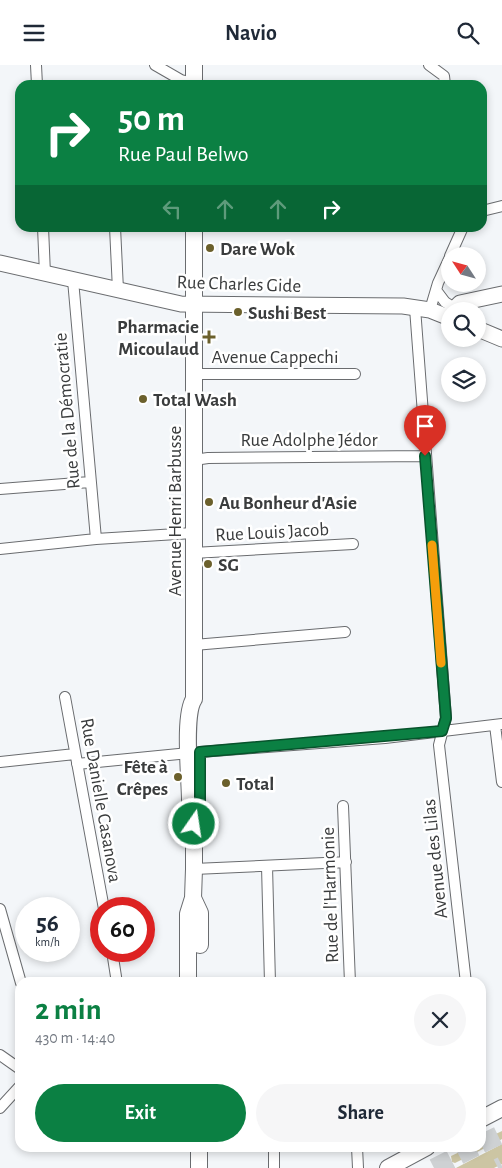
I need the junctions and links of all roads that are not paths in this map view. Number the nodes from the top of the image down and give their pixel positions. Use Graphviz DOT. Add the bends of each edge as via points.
graph roads {
  1 [pos="36,65"];
  2 [pos="155,65"];
  3 [pos="194,65"];
  4 [pos="432,67"];
  5 [pos="37,80"];
  6 [pos="179,80"];
  7 [pos="194,80"];
  8 [pos="444,80"];
  9 [pos="502,206"];
  10 [pos="487,210"];
  11 [pos="43,232"];
  12 [pos="115,232"];
  13 [pos="194,232"];
  14 [pos="461,232"];
  15 [pos="454,247"];
  16 [pos="0,263"];
  17 [pos="45,274"];
  18 [pos="441,278"];
  19 [pos="73,280"];
  20 [pos="118,290"];
  21 [pos="436,290"];
  22 [pos="502,294"];
  23 [pos="444,302"];
  24 [pos="466,302"];
  25 [pos="194,304"];
  26 [pos="422,309"];
  27 [pos="441,312"];
  28 [pos="486,332"];
  29 [pos="502,339"];
  30 [pos="195,374"];
  31 [pos="355,374"];
  32 [pos="425,456"];
  33 [pos="194,460"];
  34 [pos="90,482"];
  35 [pos="0,489"];
  36 [pos="193,533"];
  37 [pos="96,539"];
  38 [pos="353,545"];
  39 [pos="0,549"];
  40 [pos="193,553"];
  41 [pos="345,632"];
  42 [pos="194,645"];
  43 [pos="65,697"];
  44 [pos="499,725"];
  45 [pos="442,731"];
  46 [pos="194,752"];
  47 [pos="76,759"];
  48 [pos="0,761"];
  49 [pos="502,782"];
  50 [pos="343,806"];
  51 [pos="346,862"];
  52 [pos="267,866"];
  53 [pos="194,869"];
  54 [pos="102,897"];
  55 [pos="194,898"];
  56 [pos="0,909"];
  57 [pos="114,962"];
  58 [pos="19,977"];
  59 [pos="117,977"];
  60 [pos="188,977"];
  61 [pos="200,977"];
  62 [pos="270,977"];
  63 [pos="350,977"];
  64 [pos="465,977"];
  65 [pos="0,1055"];
  66 [pos="15,1066"];
  67 [pos="15,1092"];
  68 [pos="0,1108"];
  69 [pos="502,1108"];
  70 [pos="486,1116"];
  71 [pos="188,1152"];
  72 [pos="199,1152"];
  73 [pos="274,1152"];
  74 [pos="357,1152"];
  75 [pos="418,1152"];
  76 [pos="188,1168"];
  77 [pos="199,1168"];
  78 [pos="274,1168"];
  79 [pos="358,1168"];
  80 [pos="388,1168"];
  1 -- 5 [label="street"];
  2 -- 6 [label="street"];
  3 -- 7 [label="main road"];
  4 -- 8 [label="street"];
  9 -- 10 [label="street"];
  11 -- 17 [label="street"];
  12 -- 20 [label="street"];
  13 -- 25 [label="main road, Avenue Henri Barbusse"];
  14 -- 15 [label="street"];
  16 -- 17 [label="main road, Rue Charles Gide"];
  17 -- 19 [label="main road, Rue Charles Gide"];
  18 -- 21 [label="street"];
  19 -- 20 [label="main road, Rue Charles Gide"];
  19 -- 34 [label="street, Rue de la Démocratie"];
  20 -- 25 [label="main road, Rue Charles Gide"];
  21 -- 23 [label="street"];
  21 -- 26 [label="street"];
  22 -- 24 [label="main road"];
  25 -- 26 [label="main road, Rue Charles Gide"];
  25 -- 30 [label="main road, Avenue Henri Barbusse"];
  26 -- 27 [label="main road, Rue Charles Gide"];
  26 -- 32 [label="street, Avenue des Lilas"];
  28 -- 29 [label="main road"];
  30 -- 31 [label="street, Avenue Cappechi"];
  30 -- 33 [label="main road, Avenue Henri Barbusse"];
  32 -- 33 [label="street, Rue Adolphe Jédor"];
  32 -- 45 [label="street, Avenue des Lilas" via="446,718"];
  33 -- 36 [label="main road, Avenue Henri Barbusse"];
  34 -- 35 [label="street"];
  34 -- 37 [label="street, Rue de la Démocratie"];
  36 -- 37 [label="street"];
  36 -- 40 [label="main road, Avenue Henri Barbusse"];
  37 -- 39 [label="street"];
  38 -- 40 [label="street, Rue Louis Jacob"];
  40 -- 42 [label="main road, Avenue Henri Barbusse"];
  41 -- 42 [label="street"];
  42 -- 46 [label="main road, Avenue Henri Barbusse" via="194,699 189,706"];
  43 -- 47 [label="street, Rue Danielle Casanova"];
  44 -- 45 [label="street"];
  44 -- 49 [label="street"];
  45 -- 46 [label="street"];
  45 -- 64 [label="street, Avenue des Lilas" via="439,745"];
  46 -- 47 [label="street"];
  46 -- 53 [label="main road, Avenue Henri Barbusse" via="190,801 194,809"];
  47 -- 48 [label="street"];
  47 -- 54 [label="street, Rue Danielle Casanova"];
  50 -- 51 [label="street, Rue de l'Harmonie"];
  51 -- 52 [label="street"];
  51 -- 63 [label="street, Rue de l'Harmonie"];
  52 -- 53 [label="street"];
  52 -- 62 [label="street"];
  53 -- 55 [label="main road, Avenue Henri Barbusse"];
  55 -- 60 [label="main road" via="188,914"];
  55 -- 61 [label="main road" via="200,913"];
  56 -- 58 [label="street"];
  57 -- 59 [label="street"];
  65 -- 66 [label="street"];
  67 -- 68 [label="street"];
  69 -- 70 [label="main road"];
  71 -- 76 [label="main road"];
  72 -- 77 [label="main road"];
  73 -- 78 [label="street"];
  74 -- 79 [label="street"];
  75 -- 80 [label="main road"];
}
